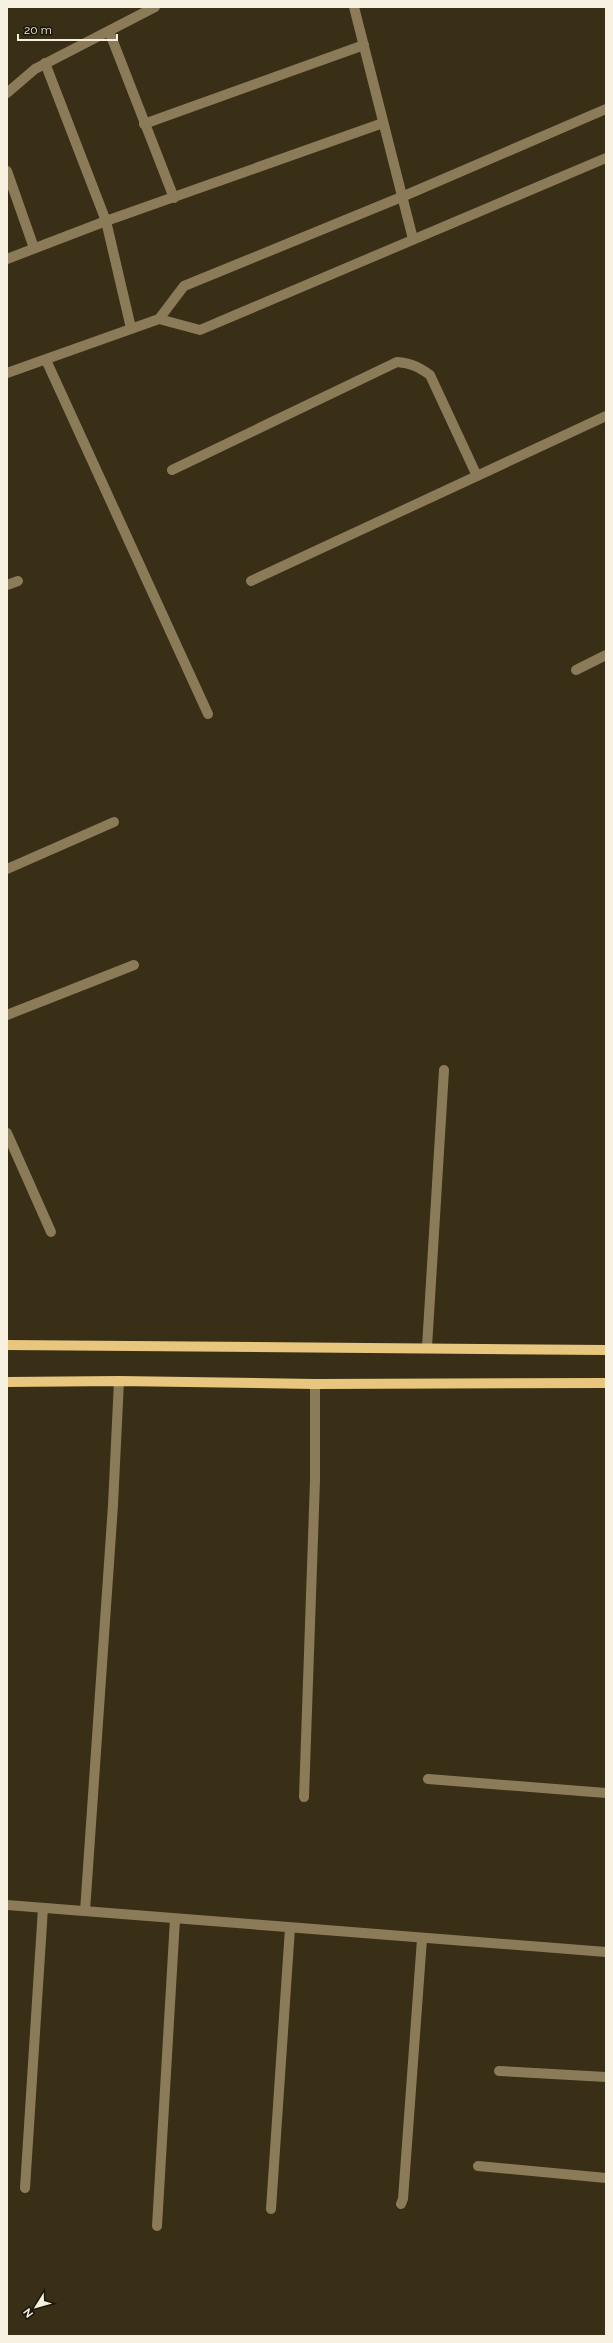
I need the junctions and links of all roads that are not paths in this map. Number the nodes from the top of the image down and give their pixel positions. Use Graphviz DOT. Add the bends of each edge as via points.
graph roads {
  1 [pos="155,7"];
  2 [pos="354,7"];
  3 [pos="109,31"];
  4 [pos="364,45"];
  5 [pos="45,63"];
  6 [pos="7,93"];
  7 [pos="606,109"];
  8 [pos="383,123"];
  9 [pos="144,124"];
  10 [pos="606,158"];
  11 [pos="7,174"];
  12 [pos="404,196"];
  13 [pos="174,198"];
  14 [pos="106,220"];
  15 [pos="413,239"];
  16 [pos="34,248"];
  17 [pos="7,259"];
  18 [pos="159,319"];
  19 [pos="131,328"];
  20 [pos="46,360"];
  21 [pos="7,374"];
  22 [pos="606,416"];
  23 [pos="172,470"];
  24 [pos="477,476"];
  25 [pos="18,581"];
  26 [pos="251,581"];
  27 [pos="7,585"];
  28 [pos="606,655"];
  29 [pos="576,670"];
  30 [pos="208,714"];
  31 [pos="114,822"];
  32 [pos="7,869"];
  33 [pos="134,965"];
  34 [pos="7,1015"];
  35 [pos="444,1070"];
  36 [pos="7,1133"];
  37 [pos="51,1232"];
  38 [pos="7,1345"];
  39 [pos="427,1347"];
  40 [pos="606,1350"];
  41 [pos="119,1381"];
  42 [pos="7,1382"];
  43 [pos="315,1384"];
  44 [pos="606,1384"];
  45 [pos="428,1779"];
  46 [pos="606,1793"];
  47 [pos="304,1797"];
  48 [pos="7,1905"];
  49 [pos="43,1908"];
  50 [pos="85,1911"];
  51 [pos="175,1918"];
  52 [pos="290,1928"];
  53 [pos="422,1939"];
  54 [pos="606,1952"];
  55 [pos="499,2071"];
  56 [pos="606,2077"];
  57 [pos="478,2166"];
  58 [pos="606,2178"];
  59 [pos="25,2188"];
  60 [pos="401,2204"];
  61 [pos="271,2209"];
  62 [pos="157,2226"];
  1 -- 3 [label="street"];
  2 -- 4 [label="street"];
  3 -- 5 [label="street"];
  3 -- 9 [label="street"];
  4 -- 8 [label="street"];
  4 -- 9 [label="street"];
  5 -- 6 [label="street" via="19,80"];
  5 -- 14 [label="street"];
  7 -- 12 [label="street"];
  8 -- 12 [label="street"];
  8 -- 13 [label="street"];
  9 -- 13 [label="street"];
  10 -- 15 [label="street"];
  11 -- 16 [label="street"];
  12 -- 15 [label="street"];
  12 -- 18 [label="street" via="184,286"];
  13 -- 14 [label="street"];
  14 -- 16 [label="street"];
  14 -- 19 [label="street"];
  15 -- 18 [label="street" via="200,330"];
  16 -- 17 [label="street"];
  18 -- 19 [label="street"];
  19 -- 20 [label="street"];
  20 -- 21 [label="street"];
  20 -- 30 [label="street"];
  22 -- 24 [label="street"];
  23 -- 24 [label="street" via="397,362 419,367 430,375"];
  24 -- 26 [label="street"];
  25 -- 27 [label="street"];
  28 -- 29 [label="street"];
  31 -- 32 [label="street"];
  33 -- 34 [label="street"];
  35 -- 39 [label="street"];
  36 -- 37 [label="street"];
  38 -- 39 [label="main road"];
  39 -- 40 [label="main road"];
  41 -- 42 [label="main road"];
  41 -- 43 [label="main road"];
  41 -- 50 [label="street" via="113,1513"];
  43 -- 44 [label="main road"];
  43 -- 47 [label="street" via="315,1480"];
  45 -- 46 [label="street"];
  48 -- 49 [label="street"];
  49 -- 50 [label="street"];
  49 -- 59 [label="street"];
  50 -- 51 [label="street"];
  51 -- 52 [label="street"];
  51 -- 62 [label="street"];
  52 -- 53 [label="street"];
  52 -- 61 [label="street"];
  53 -- 54 [label="street"];
  53 -- 60 [label="street"];
  55 -- 56 [label="street"];
  57 -- 58 [label="street"];
}
